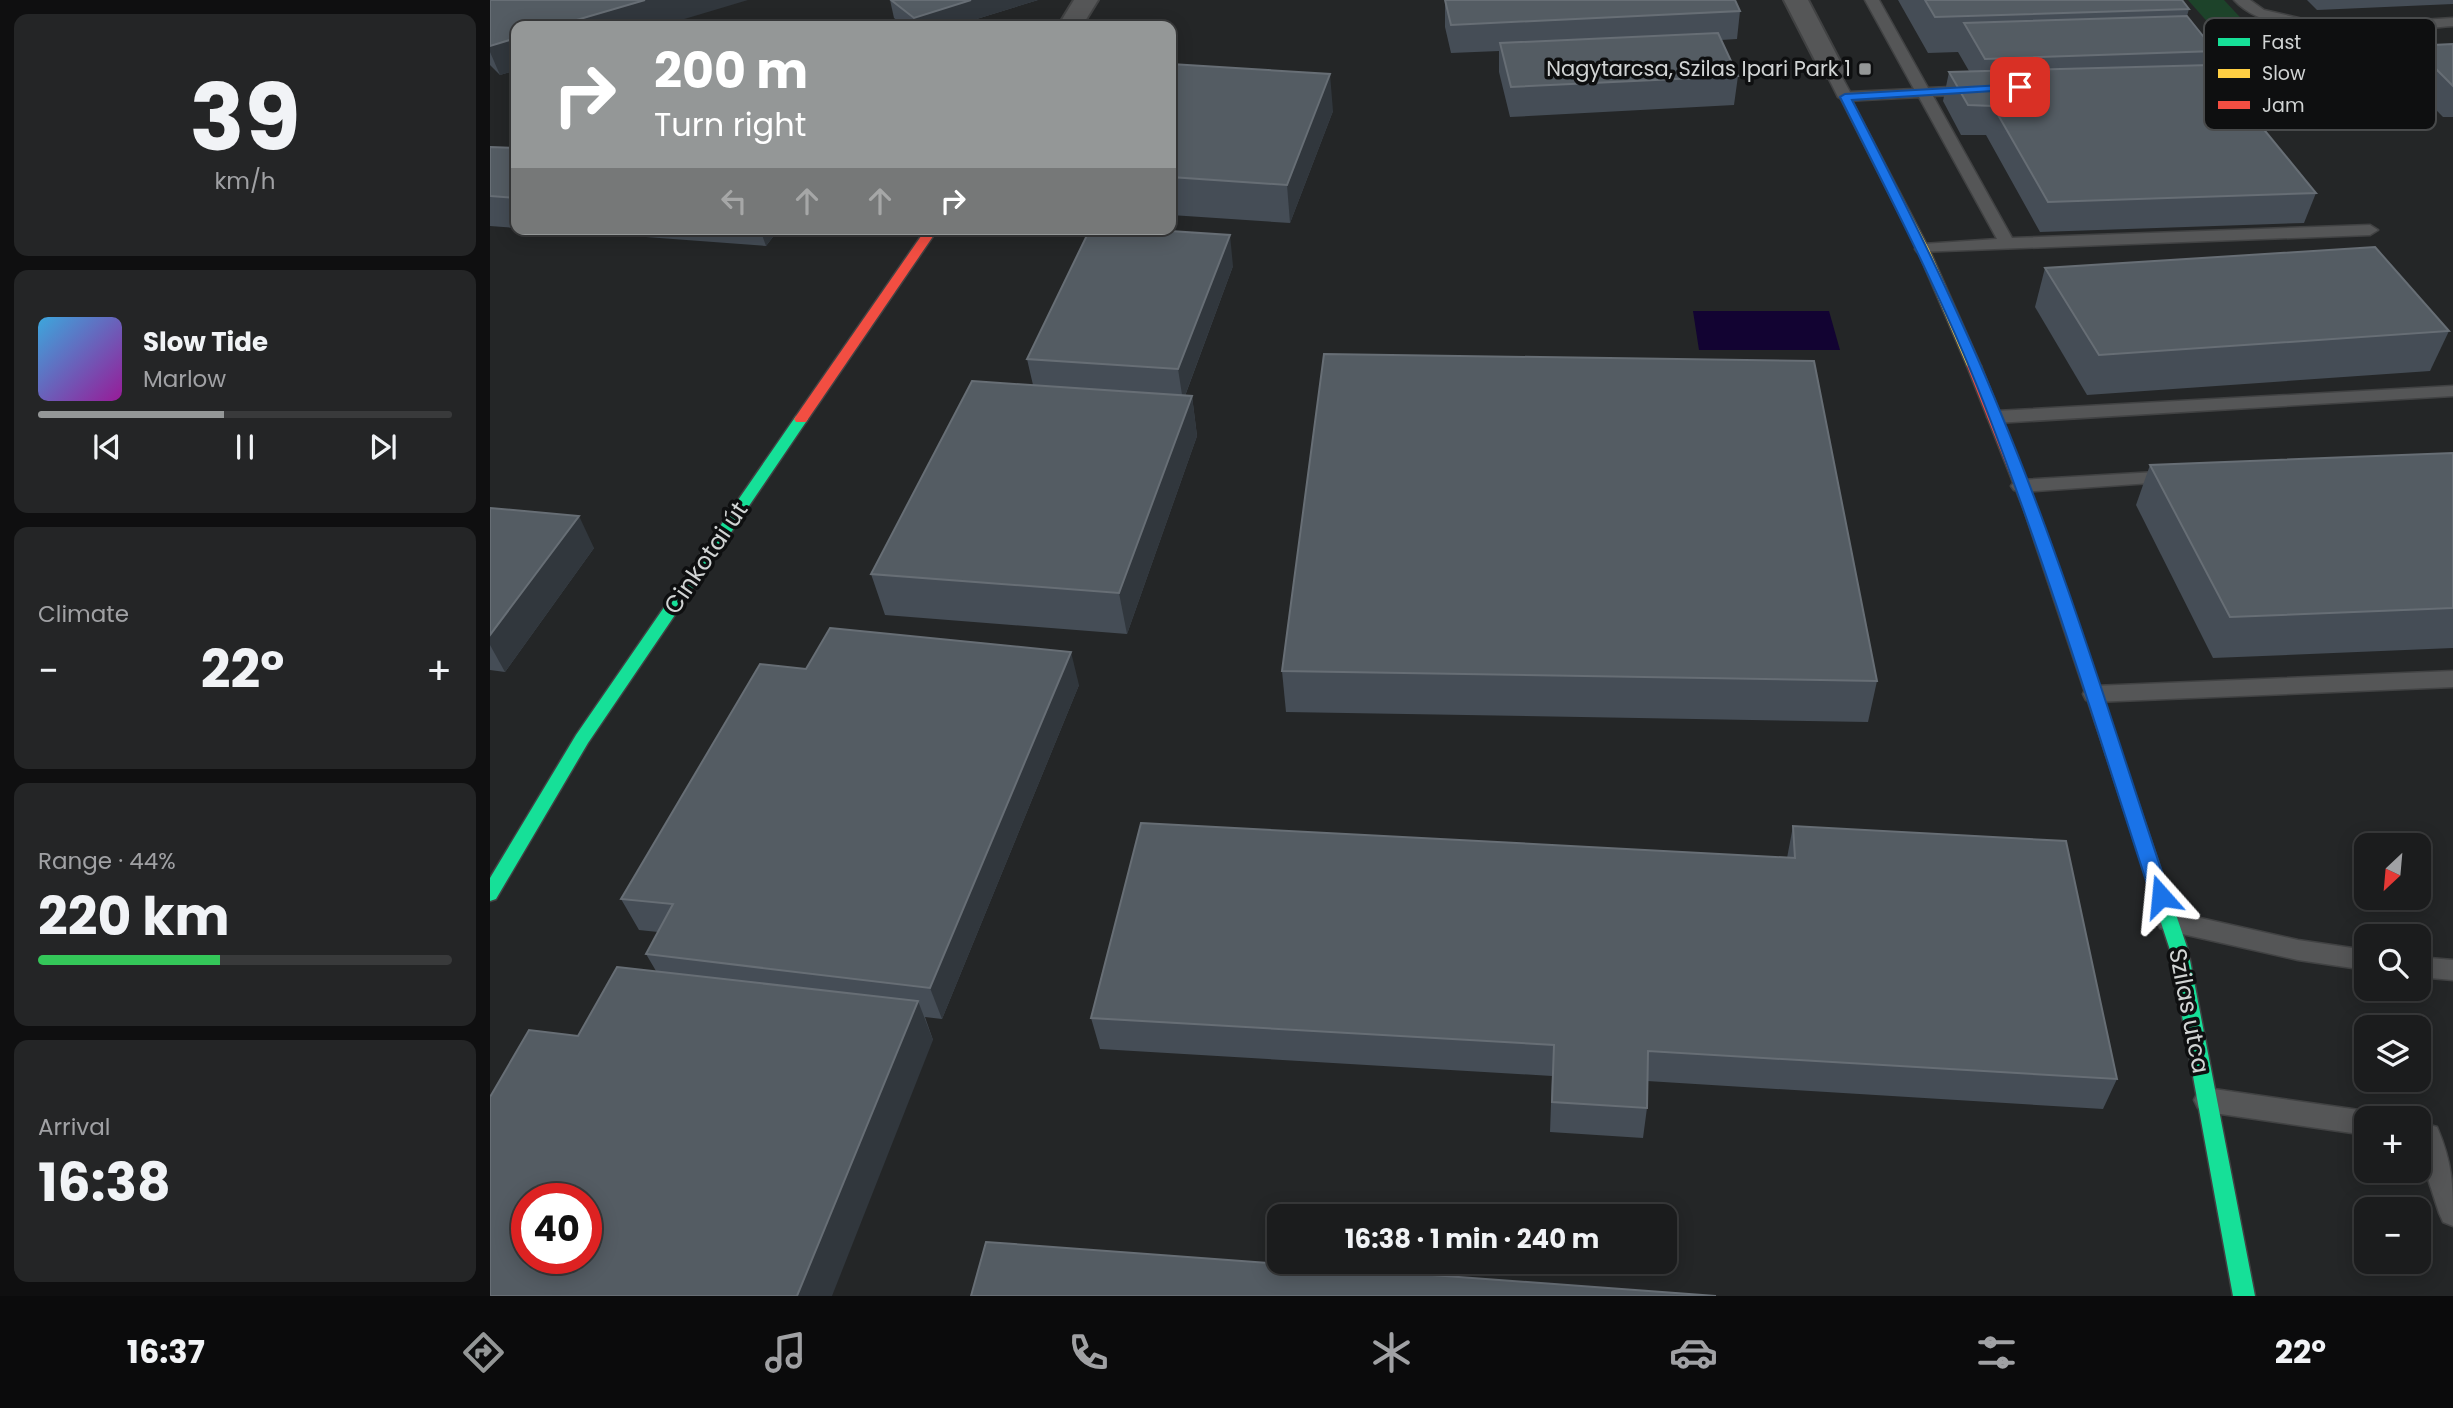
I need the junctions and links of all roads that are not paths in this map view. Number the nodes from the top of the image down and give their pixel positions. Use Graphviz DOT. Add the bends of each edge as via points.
graph roads {
  1 [pos="1086,0"];
  2 [pos="1796,0"];
  3 [pos="1807,0"];
  4 [pos="1872,0"];
  5 [pos="2241,0"];
  6 [pos="2277,18"];
  7 [pos="1073,21"];
  8 [pos="1832,71"];
  9 [pos="1993,88"];
  10 [pos="1924,92"];
  11 [pos="1845,97"];
  12 [pos="2370,230"];
  13 [pos="928,235"];
  14 [pos="2007,243"];
  15 [pos="1923,249"];
  16 [pos="2453,391"];
  17 [pos="1996,417"];
  18 [pos="2197,476"];
  19 [pos="2021,486"];
  20 [pos="2453,679"];
  21 [pos="2094,694"];
  22 [pos="490,894"];
  23 [pos="2169,921"];
  24 [pos="2354,958"];
  25 [pos="2431,968"];
  26 [pos="2453,970"];
  27 [pos="2207,1100"];
  28 [pos="2354,1121"];
  29 [pos="2431,1145"];
  30 [pos="2453,1213"];
  31 [pos="2244,1296"];
  1 -- 7 [label="street"];
  2 -- 3 [label="lane"];
  2 -- 8 [label="street, Szilas utca"];
  4 -- 10 [label="lane"];
  5 -- 6 [label="lane"];
  8 -- 11 [label="lane, Szilas utca"];
  9 -- 10 [label="lane"];
  10 -- 11 [label="lane"];
  10 -- 14 [label="lane"];
  11 -- 15 [label="street, Szilas utca"];
  12 -- 14 [label="lane"];
  13 -- 22 [label="street, Cinkotai út" via="582,739"];
  14 -- 15 [label="lane"];
  15 -- 17 [label="street, Szilas utca"];
  16 -- 17 [label="lane"];
  17 -- 19 [label="street, Szilas utca"];
  18 -- 19 [label="lane"];
  19 -- 21 [label="street, Szilas utca"];
  20 -- 21 [label="lane"];
  21 -- 23 [label="street, Szilas utca"];
  23 -- 24 [label="lane"];
  23 -- 27 [label="street, Szilas utca" via="2179,950"];
  25 -- 26 [label="lane"];
  27 -- 28 [label="lane"];
  27 -- 31 [label="street, Szilas utca"];
  29 -- 30 [label="lane"];
}
